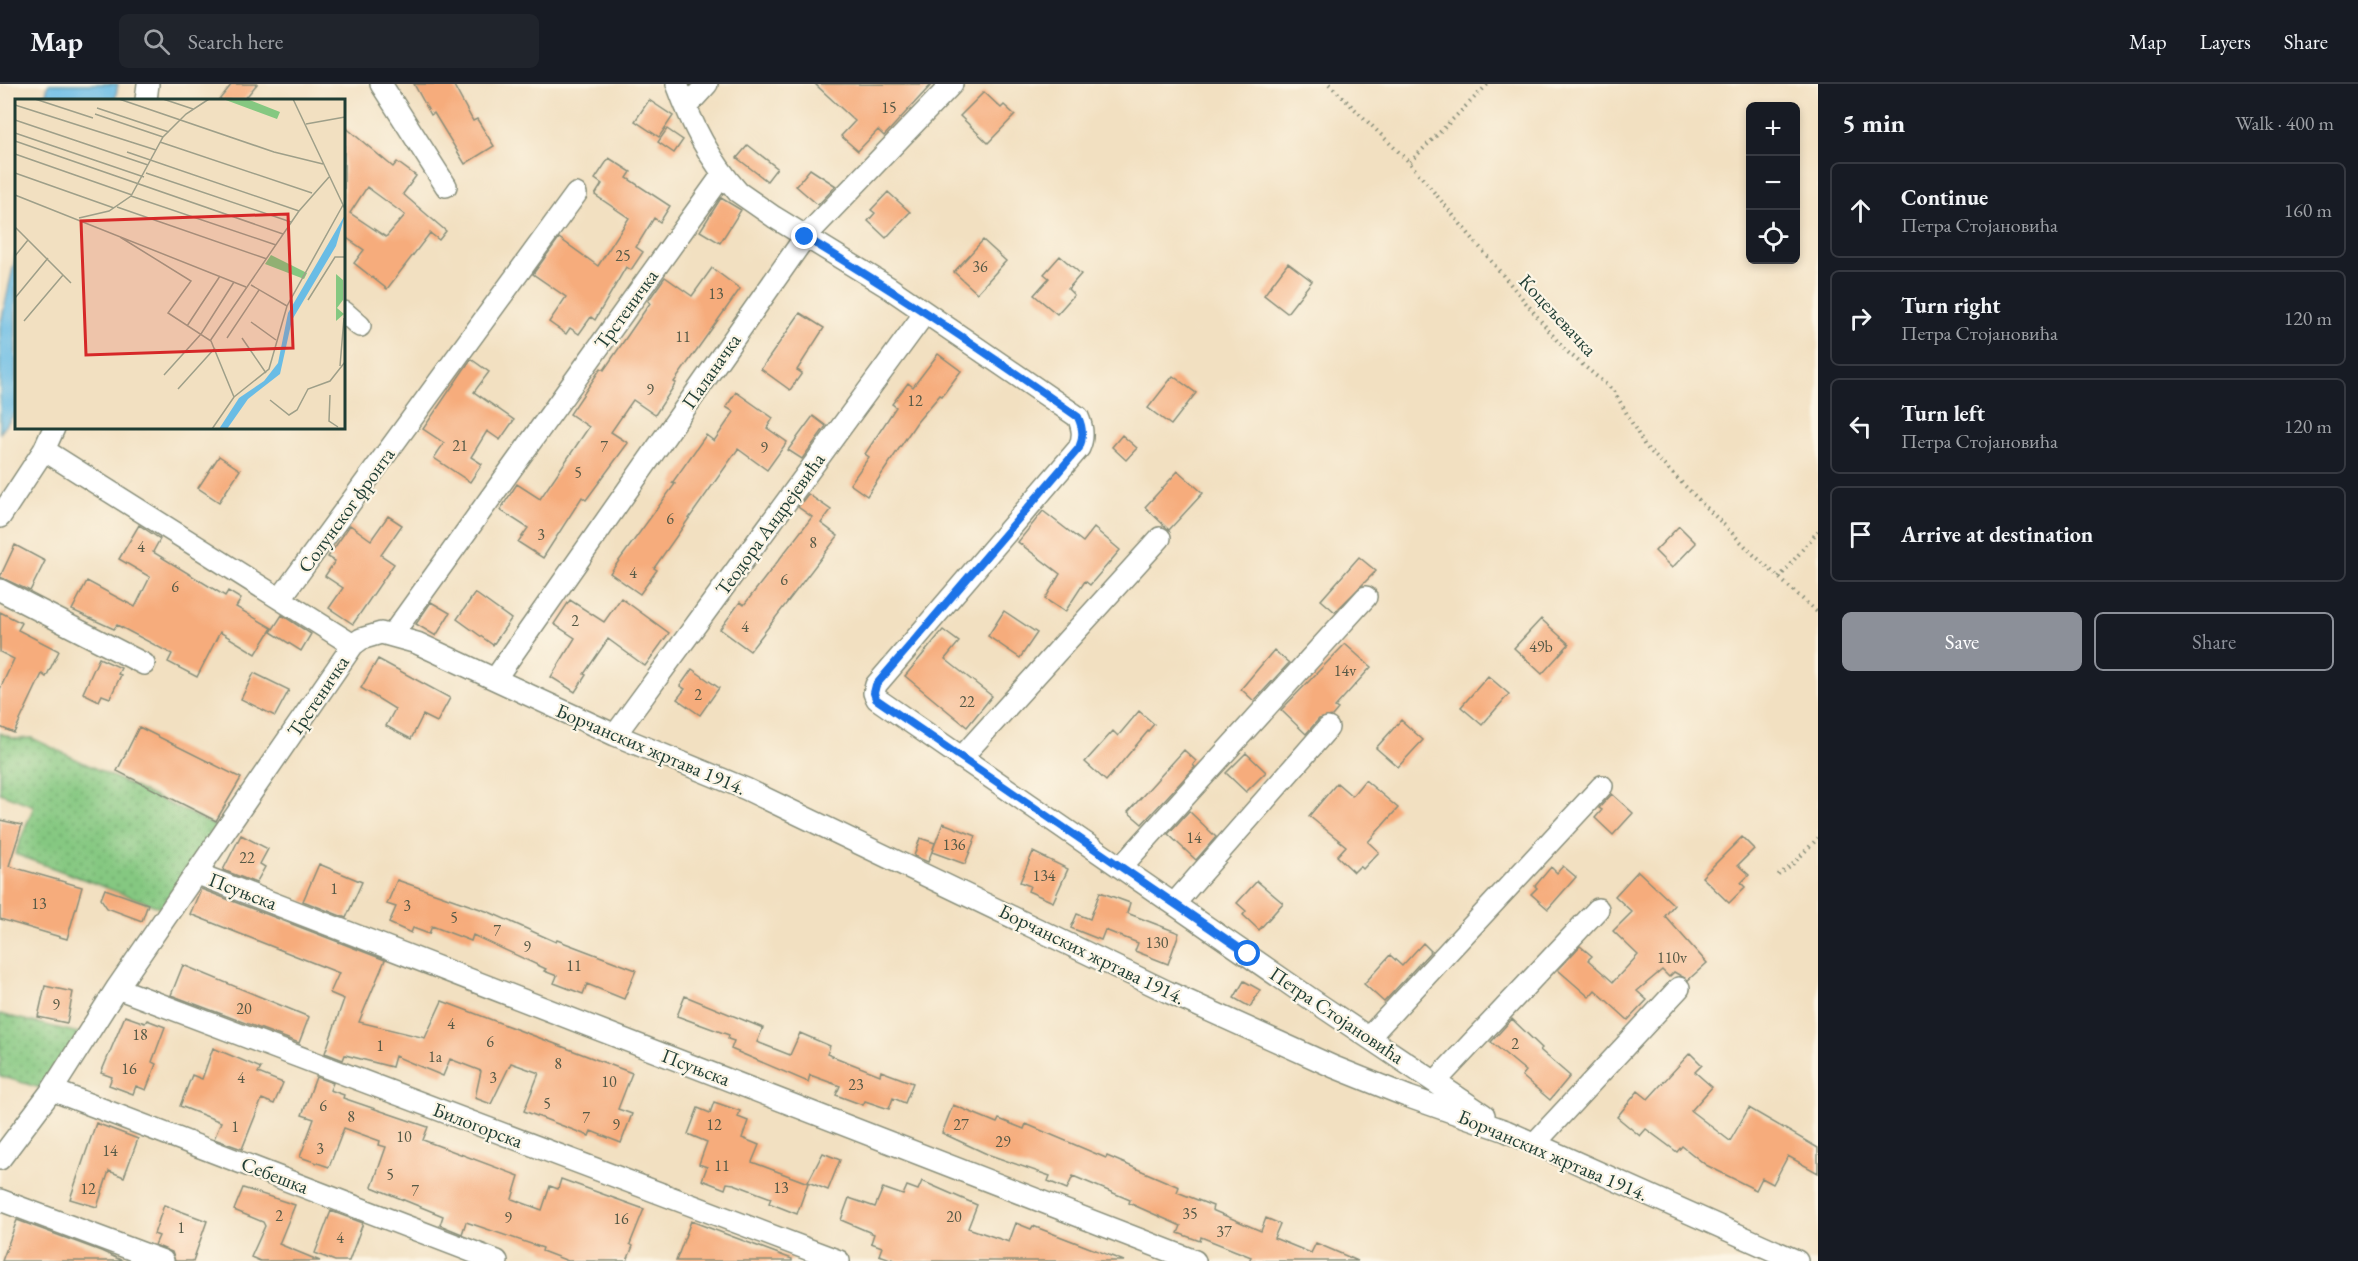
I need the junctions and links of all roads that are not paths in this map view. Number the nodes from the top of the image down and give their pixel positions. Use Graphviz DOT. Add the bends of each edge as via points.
graph roads {
  1 [pos="148,84"];
  2 [pos="381,84"];
  3 [pos="677,84"];
  4 [pos="707,84"];
  5 [pos="952,84"];
  6 [pos="146,99"];
  7 [pos="686,107"];
  8 [pos="723,174"];
  9 [pos="446,186"];
  10 [pos="576,194"];
  11 [pos="805,237"];
  12 [pos="345,313"];
  13 [pos="925,313"];
  14 [pos="360,326"];
  15 [pos="54,429"];
  16 [pos="44,450"];
  17 [pos="0,517"];
  18 [pos="1160,538"];
  19 [pos="0,591"];
  20 [pos="1366,597"];
  21 [pos="280,599"];
  22 [pos="392,634"];
  23 [pos="353,645"];
  24 [pos="144,664"];
  25 [pos="495,679"];
  26 [pos="1328,728"];
  27 [pos="615,735"];
  28 [pos="962,759"];
  29 [pos="1602,786"];
  30 [pos="1120,867"];
  31 [pos="198,874"];
  32 [pos="1174,904"];
  33 [pos="1598,909"];
  34 [pos="117,988"];
  35 [pos="1679,988"];
  36 [pos="1369,1037"];
  37 [pos="1435,1082"];
  38 [pos="52,1090"];
  39 [pos="1506,1131"];
  40 [pos="1534,1144"];
  41 [pos="0,1159"];
  42 [pos="0,1200"];
  43 [pos="163,1261"];
  44 [pos="497,1261"];
  45 [pos="839,1261"];
  46 [pos="1195,1261"];
  47 [pos="1797,1261"];
  1 -- 6 [label="street"];
  2 -- 9 [label="street"];
  3 -- 7 [label="street, Петра Стојановића"];
  4 -- 7 [label="street"];
  5 -- 11 [label="street, Паланачка"];
  7 -- 8 [label="street, Петра Стојановића" via="700,139"];
  8 -- 11 [label="street, Петра Стојановића" via="738,192"];
  8 -- 22 [label="street, Трстеничка"];
  10 -- 21 [label="street, Солунског фронта"];
  11 -- 13 [label="street, Петра Стојановића"];
  11 -- 25 [label="street, Паланачка"];
  12 -- 14 [label="street"];
  13 -- 27 [label="street, Теодора Андрејевића"];
  13 -- 28 [label="street, Петра Стојановића" via="1078,417 1083,434 1079,448 876,685 874,693 882,704"];
  15 -- 16 [label="street"];
  16 -- 17 [label="street"];
  16 -- 21 [label="street"];
  18 -- 28 [label="street"];
  19 -- 24 [label="street"];
  20 -- 30 [label="street"];
  21 -- 23 [label="street"];
  22 -- 23 [label="street, Трстеничка" via="370,635"];
  22 -- 25 [label="street, Борчанских жртава 1914."];
  23 -- 31 [label="street, Трстеничка"];
  25 -- 27 [label="street, Борчанских жртава 1914."];
  26 -- 32 [label="street"];
  27 -- 39 [label="street, Борчанских жртава 1914." via="746,789 1168,992 1334,1067"];
  28 -- 30 [label="street, Петра Стојановића"];
  29 -- 36 [label="street"];
  30 -- 32 [label="street, Петра Стојановића"];
  31 -- 34 [label="street, Трстеничка"];
  31 -- 46 [label="street, Псуњска"];
  32 -- 36 [label="street, Петра Стојановића"];
  33 -- 37 [label="street"];
  34 -- 38 [label="street, Трстеничка"];
  34 -- 45 [label="street, Билогорска"];
  35 -- 40 [label="street"];
  36 -- 37 [label="street, Петра Стојановића"];
  37 -- 39 [label="street, Петра Стојановића"];
  38 -- 41 [label="street, Трстеничка"];
  38 -- 44 [label="street, Себешка"];
  39 -- 40 [label="street, Борчанских жртава 1914."];
  40 -- 47 [label="street, Борчанских жртава 1914."];
  42 -- 43 [label="street"];
}
